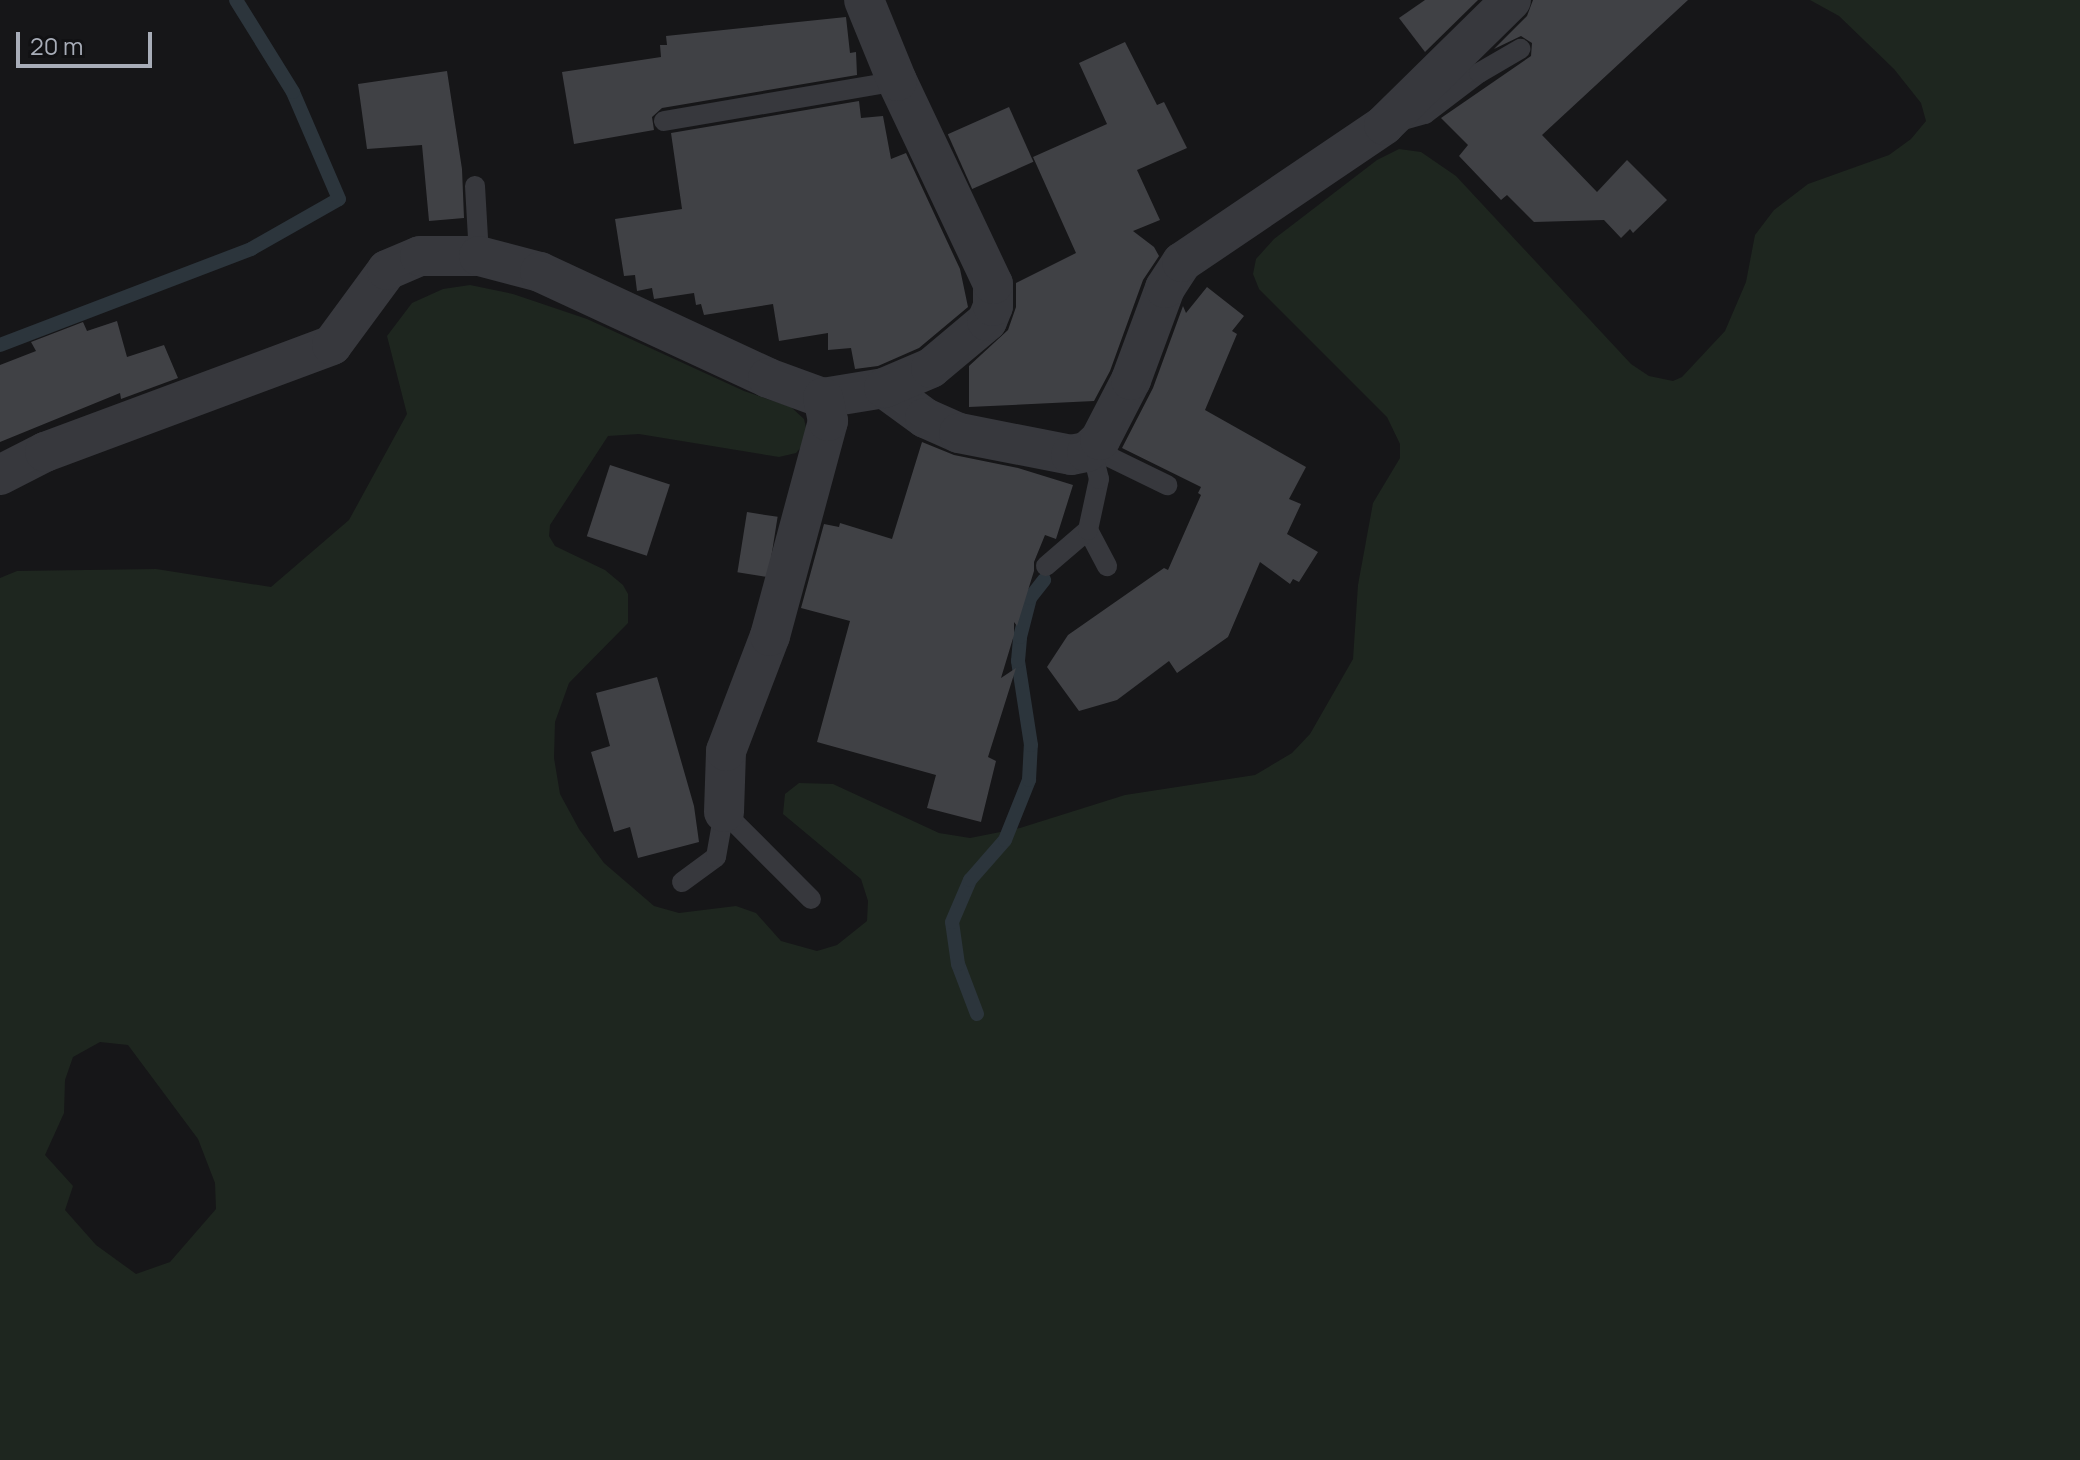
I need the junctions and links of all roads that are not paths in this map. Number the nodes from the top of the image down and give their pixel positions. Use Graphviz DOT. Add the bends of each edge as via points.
graph roads {
  1 [pos="864,0"];
  2 [pos="1511,0"];
  3 [pos="1520,49"];
  4 [pos="897,81"];
  5 [pos="664,121"];
  6 [pos="1384,125"];
  7 [pos="475,186"];
  8 [pos="479,256"];
  9 [pos="884,388"];
  10 [pos="823,398"];
  11 [pos="1091,448"];
  12 [pos="0,475"];
  13 [pos="1167,485"];
  14 [pos="1088,530"];
  15 [pos="1046,566"];
  16 [pos="1107,566"];
  17 [pos="724,812"];
  18 [pos="682,882"];
  19 [pos="811,899"];
  1 -- 4 [label="street"];
  2 -- 6 [label="street"];
  3 -- 6 [label="lane" via="1425,114"];
  4 -- 5 [label="lane"];
  4 -- 9 [label="street" via="993,284 993,306 987,321 942,359"];
  6 -- 11 [label="street" via="1182,262 1165,288 1131,380"];
  7 -- 8 [label="lane"];
  8 -- 10 [label="street" via="540,272 768,378"];
  8 -- 12 [label="street" via="420,256 401,262 387,270 332,345 45,452"];
  9 -- 10 [label="street"];
  9 -- 11 [label="street" via="925,418 959,433 1071,455"];
  10 -- 17 [label="street" via="828,421 770,636 726,751"];
  11 -- 13 [label="lane"];
  11 -- 14 [label="lane" via="1099,479"];
  14 -- 15 [label="lane"];
  14 -- 16 [label="lane"];
  17 -- 18 [label="lane" via="716,857"];
  17 -- 19 [label="lane"];
}
